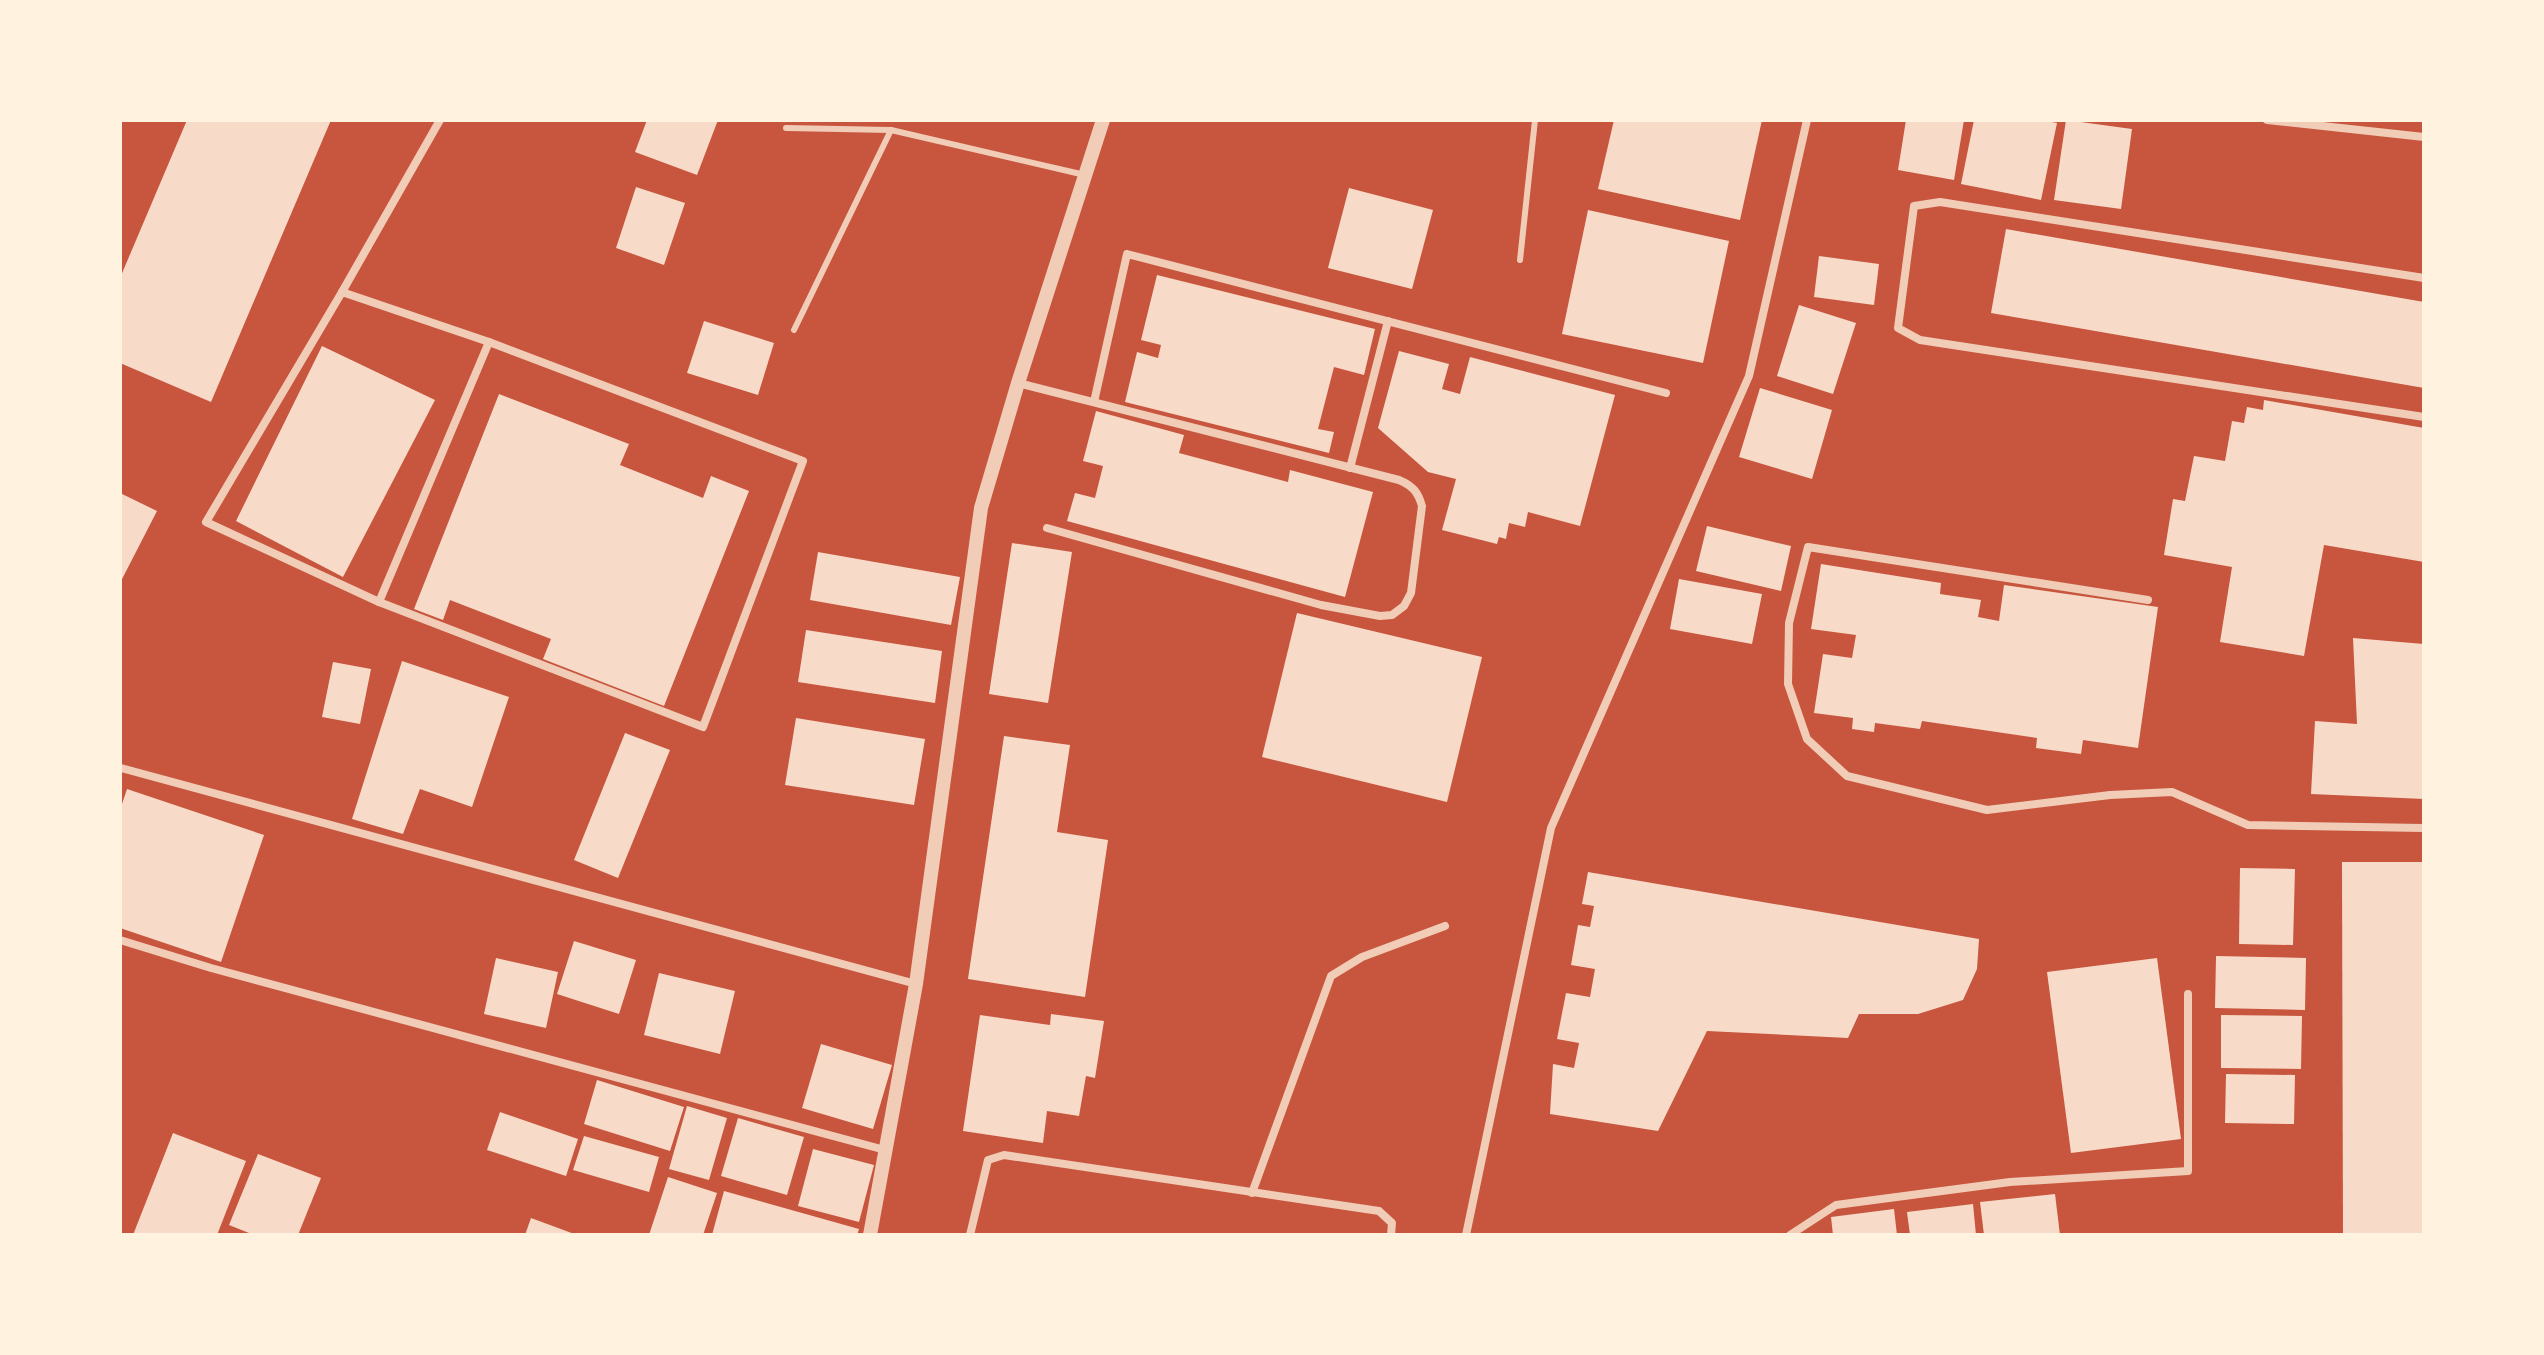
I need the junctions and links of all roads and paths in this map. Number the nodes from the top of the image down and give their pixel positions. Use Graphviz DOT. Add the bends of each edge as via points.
graph roads {
  1 [pos="440,120"];
  2 [pos="1103,120"];
  3 [pos="1535,120"];
  4 [pos="1807,120"];
  5 [pos="2267,120"];
  6 [pos="786,128"];
  7 [pos="891,130"];
  8 [pos="2424,137"];
  9 [pos="1085,175"];
  10 [pos="1520,260"];
  11 [pos="2424,278"];
  12 [pos="342,292"];
  13 [pos="1388,321"];
  14 [pos="794,330"];
  15 [pos="489,342"];
  16 [pos="1018,383"];
  17 [pos="1666,393"];
  18 [pos="1094,402"];
  19 [pos="2424,417"];
  20 [pos="1350,468"];
  21 [pos="1047,528"];
  22 [pos="2148,600"];
  23 [pos="379,602"];
  24 [pos="121,768"];
  25 [pos="2424,828"];
  26 [pos="1445,926"];
  27 [pos="120,940"];
  28 [pos="916,984"];
  29 [pos="2188,994"];
  30 [pos="885,1150"];
  31 [pos="1252,1193"];
  32 [pos="870,1235"];
  33 [pos="970,1235"];
  34 [pos="1391,1235"];
  35 [pos="1466,1235"];
  36 [pos="1790,1235"];
  1 -- 12 [label="street"];
  2 -- 9 [label="street"];
  3 -- 10 [label="lane"];
  4 -- 35 [label="street" via="1749,376 1551,828"];
  5 -- 8 [label="street"];
  6 -- 7 [label="lane"];
  7 -- 9 [label="lane"];
  7 -- 14 [label="lane"];
  9 -- 16 [label="street"];
  11 -- 19 [label="street" via="1940,202 1914,206 1898,328 1920,340"];
  12 -- 15 [label="street"];
  12 -- 23 [label="street" via="206,522"];
  13 -- 17 [label="street"];
  13 -- 18 [label="street" via="1127,254"];
  13 -- 20 [label="street"];
  15 -- 23 [label="street"];
  15 -- 23 [label="street" via="803,461 703,727"];
  16 -- 18 [label="street"];
  16 -- 28 [label="street" via="981,508"];
  18 -- 20 [label="street"];
  20 -- 21 [label="street" via="1399,480 1419,495 1411,593 1392,615 1321,605"];
  22 -- 25 [label="street" via="1808,547 1789,623 1788,684 1807,739 1847,776 1987,810 2172,792 2248,825"];
  24 -- 28 [label="street"];
  26 -- 31 [label="street" via="1362,957 1331,976"];
  27 -- 30 [label="street"];
  28 -- 30 [label="street"];
  29 -- 36 [label="street" via="2188,1171 2010,1182 1836,1205"];
  30 -- 32 [label="street"];
  31 -- 33 [label="street" via="1004,1155 988,1160"];
  31 -- 34 [label="street" via="1379,1211 1392,1223"];
}
